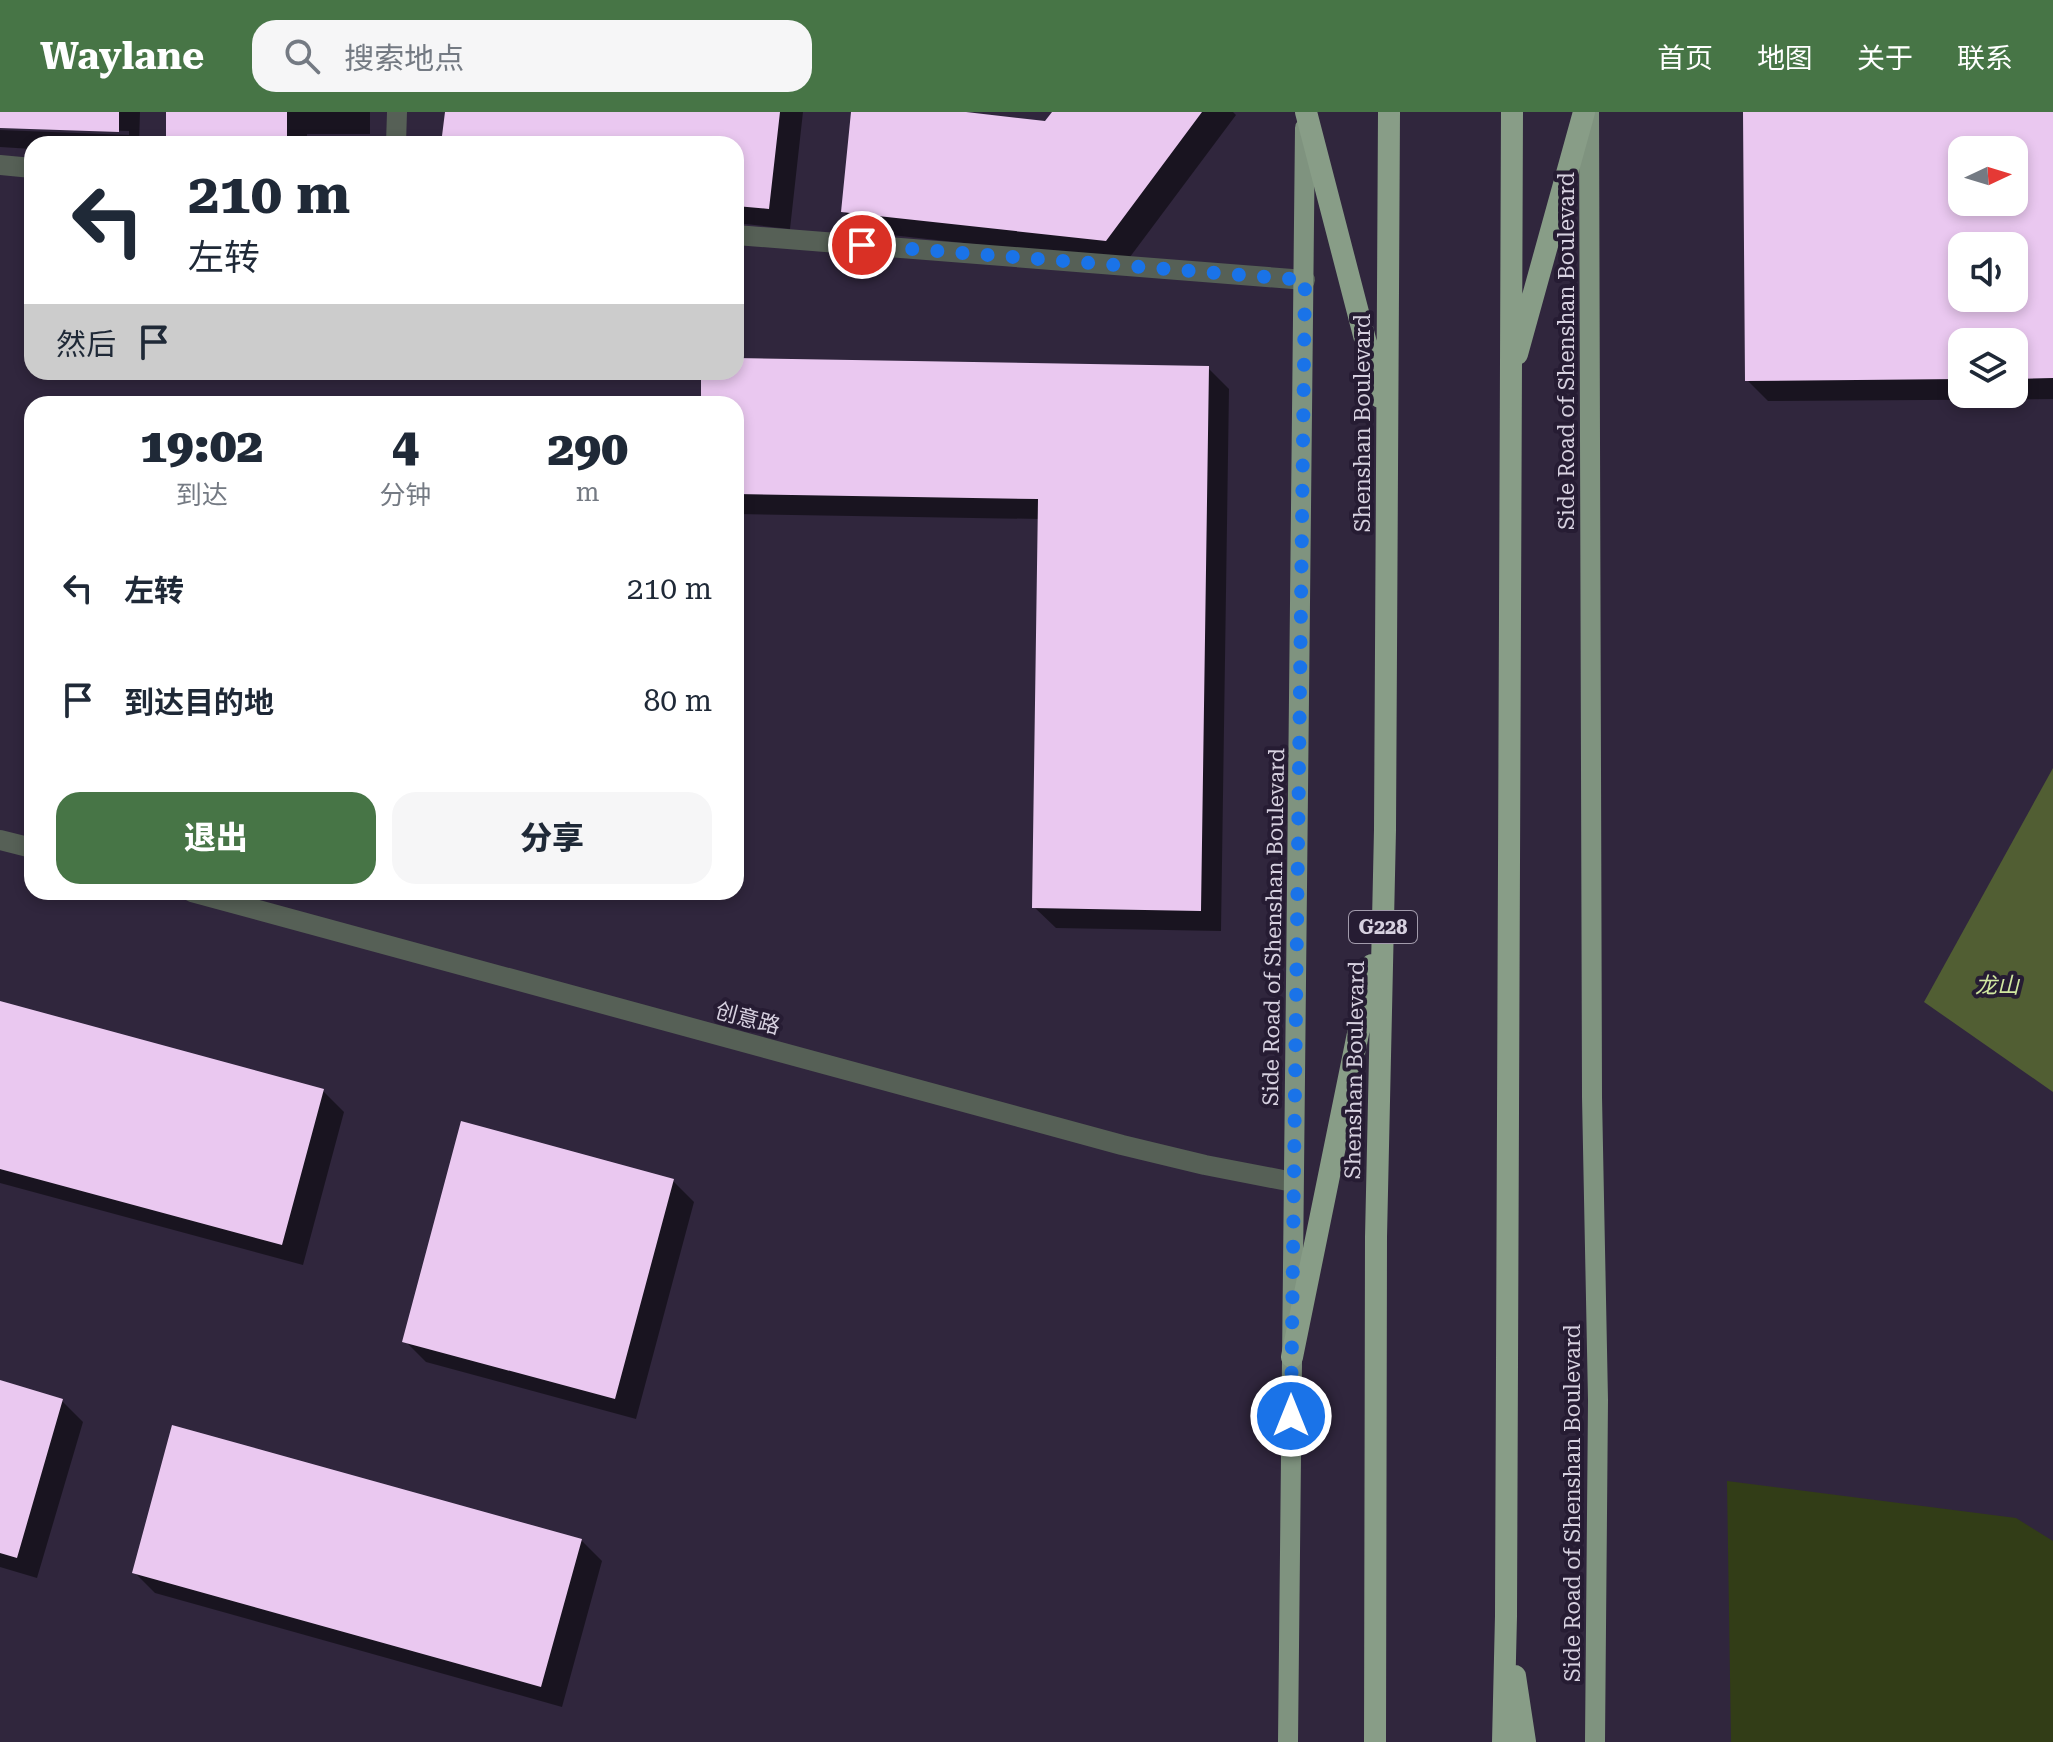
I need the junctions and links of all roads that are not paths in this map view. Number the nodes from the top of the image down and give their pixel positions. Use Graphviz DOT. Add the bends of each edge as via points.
graph roads {
  1 [pos="397,112"];
  2 [pos="1306,112"];
  3 [pos="1389,112"];
  4 [pos="1512,112"];
  5 [pos="1587,112"];
  6 [pos="396,136"];
  7 [pos="0,165"];
  8 [pos="24,167"];
  9 [pos="744,236"];
  10 [pos="1305,280"];
  11 [pos="1510,382"];
  12 [pos="1388,428"];
  13 [pos="0,840"];
  14 [pos="24,846"];
  15 [pos="221,900"];
  16 [pos="1383,909"];
  17 [pos="1293,1182"];
  18 [pos="1292,1357"];
  19 [pos="1506,1616"];
  20 [pos="1288,1742"];
  21 [pos="1375,1742"];
  22 [pos="1503,1742"];
  23 [pos="1525,1742"];
  24 [pos="1595,1742"];
  1 -- 6 [label="street"];
  2 -- 10 [label="main road, Side Road of Shenshan Boulevard"];
  2 -- 12 [label="highway"];
  3 -- 12 [label="highway, Shenshan Boulevard / G228"];
  4 -- 11 [label="highway"];
  5 -- 11 [label="highway"];
  5 -- 24 [label="main road, Side Road of Shenshan Boulevard" via="1598,1400"];
  7 -- 8 [label="street"];
  9 -- 10 [label="street"];
  10 -- 17 [label="main road, Side Road of Shenshan Boulevard"];
  11 -- 19 [label="highway"];
  12 -- 16 [label="highway, Shenshan Boulevard / G228"];
  13 -- 14 [label="street"];
  15 -- 17 [label="street, 创意路" via="1107,1141"];
  16 -- 18 [label="highway"];
  16 -- 21 [label="highway, Shenshan Boulevard / G228"];
  17 -- 18 [label="main road, Side Road of Shenshan Boulevard"];
  18 -- 20 [label="main road, Side Road of Shenshan Boulevard"];
  19 -- 22 [label="highway"];
  19 -- 23 [label="highway"];
}
